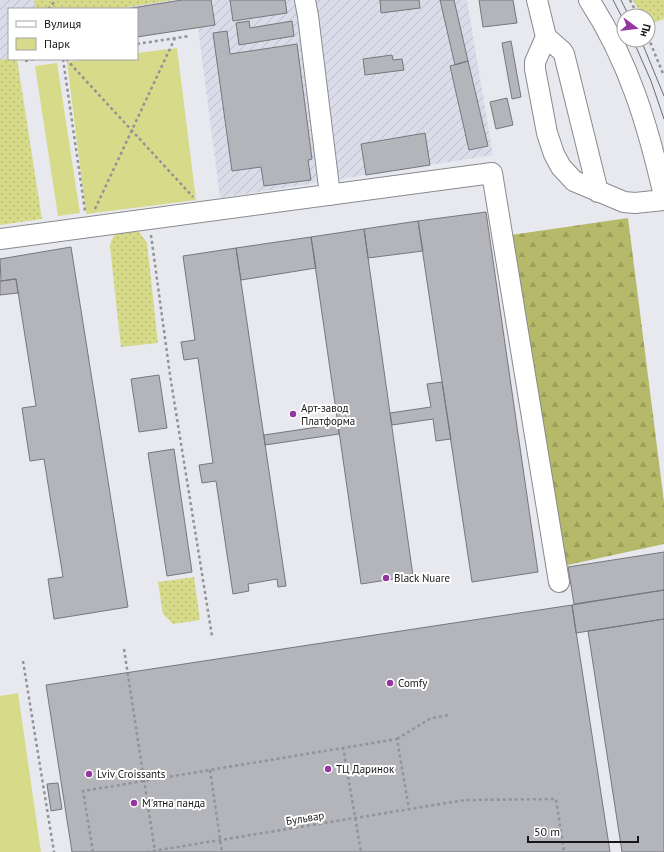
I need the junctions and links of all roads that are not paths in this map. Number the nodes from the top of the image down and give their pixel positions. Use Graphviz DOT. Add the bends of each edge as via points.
graph roads {
  1 [pos="305,0"];
  2 [pos="537,0"];
  3 [pos="589,0"];
  4 [pos="546,37"];
  5 [pos="598,192"];
  6 [pos="330,195"];
  7 [pos="664,196"];
  8 [pos="664,200"];
  9 [pos="0,239"];
  10 [pos="559,582"];
  1 -- 6 [label="street"];
  2 -- 4 [label="street"];
  3 -- 7 [label="street" via="616,45 637,96"];
  4 -- 5 [label="street" via="564,54"];
  4 -- 5 [label="street" via="535,62 535,69 547,133 554,154 561,167 574,181"];
  5 -- 8 [label="street" via="624,202"];
  6 -- 9 [label="street"];
  6 -- 10 [label="street" via="492,173"];
}
